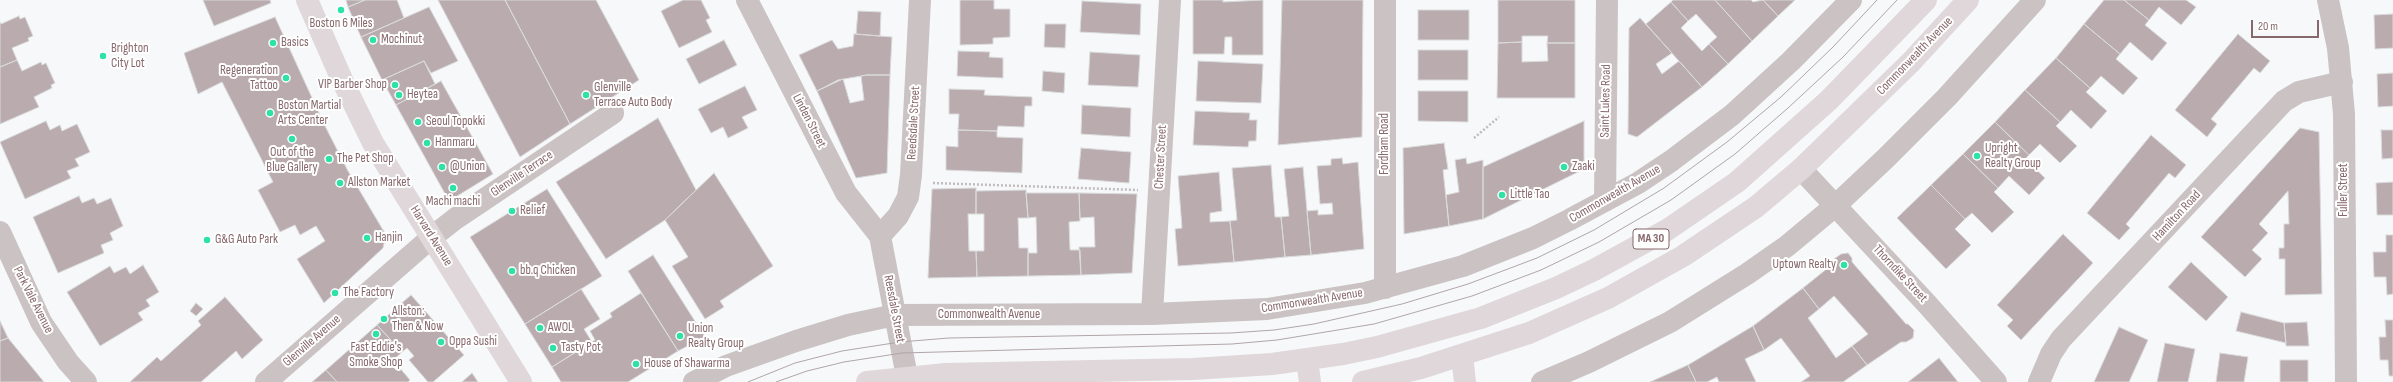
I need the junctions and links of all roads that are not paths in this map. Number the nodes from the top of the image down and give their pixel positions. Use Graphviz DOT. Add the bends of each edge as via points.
graph roads {
  1 [pos="307,0"];
  2 [pos="747,0"];
  3 [pos="920,0"];
  4 [pos="1170,0"];
  5 [pos="1385,0"];
  6 [pos="1607,0"];
  7 [pos="1851,0"];
  8 [pos="1926,0"];
  9 [pos="1968,0"];
  10 [pos="2035,0"];
  11 [pos="2328,0"];
  12 [pos="2342,82"];
  13 [pos="614,113"];
  14 [pos="1801,169"];
  15 [pos="1605,201"];
  16 [pos="1835,206"];
  17 [pos="0,232"];
  18 [pos="880,236"];
  19 [pos="432,237"];
  20 [pos="1385,288"];
  21 [pos="1152,314"];
  22 [pos="895,315"];
  23 [pos="1462,356"];
  24 [pos="1307,360"];
  25 [pos="908,379"];
  26 [pos="86,382"];
  27 [pos="266,382"];
  28 [pos="521,382"];
  29 [pos="694,382"];
  30 [pos="867,382"];
  31 [pos="1310,382"];
  32 [pos="1363,382"];
  33 [pos="1465,382"];
  34 [pos="1542,382"];
  35 [pos="1996,382"];
  36 [pos="2039,382"];
  37 [pos="2346,382"];
  1 -- 19 [label="main road, Harvard Avenue" via="342,82 373,143"];
  2 -- 18 [label="street, Linden Street" via="846,193"];
  3 -- 18 [label="street, Reedsdale Street" via="908,197 898,216"];
  4 -- 21 [label="street, Chester Street"];
  5 -- 20 [label="street, Fordham Road"];
  6 -- 15 [label="street, Saint Lukes Road"];
  7 -- 15 [label="street, Commonwealth Avenue" via="1776,75 1715,129 1671,161"];
  8 -- 24 [label="main road, MA 30" via="1829,100 1768,157 1702,207 1655,237 1556,288 1481,318 1377,347"];
  9 -- 14 [label="main road, Commonwealth Avenue / MA 30" via="1911,62"];
  10 -- 16 [label="street" via="1947,97"];
  11 -- 12 [label="street, Fuller Street"];
  12 -- 36 [label="street, Hamilton Road" via="2299,92 2284,101 2061,339 2051,354"];
  12 -- 37 [label="street, Fuller Street"];
  13 -- 19 [label="street, Glenville Terrace"];
  14 -- 16 [label="street, Thorndike Street"];
  14 -- 23 [label="main road, Commonwealth Avenue / MA 30" via="1756,207 1646,278 1536,330"];
  15 -- 20 [label="street, Commonwealth Avenue" via="1497,253 1463,266"];
  16 -- 34 [label="street" via="1787,246 1709,299 1631,342"];
  16 -- 35 [label="street, Thorndike Street"];
  17 -- 26 [label="street, Park Vale Avenue" via="41,322 68,362"];
  18 -- 22 [label="street, Reesdale Street"];
  19 -- 27 [label="street, Glenville Avenue"];
  19 -- 28 [label="main road, Harvard Avenue"];
  20 -- 21 [label="street, Commonwealth Avenue" via="1333,300 1274,308"];
  21 -- 22 [label="street, Commonwealth Avenue"];
  22 -- 25 [label="street, Reesdale Street"];
  22 -- 29 [label="street, Commonwealth Avenue" via="796,341 726,366"];
  23 -- 32 [label="main road, Commonwealth Avenue / MA 30"];
  23 -- 33 [label="main road"];
  24 -- 25 [label="main road, MA 30" via="1193,369 986,372"];
  24 -- 31 [label="main road"];
  25 -- 30 [label="main road, MA 30"];
}
